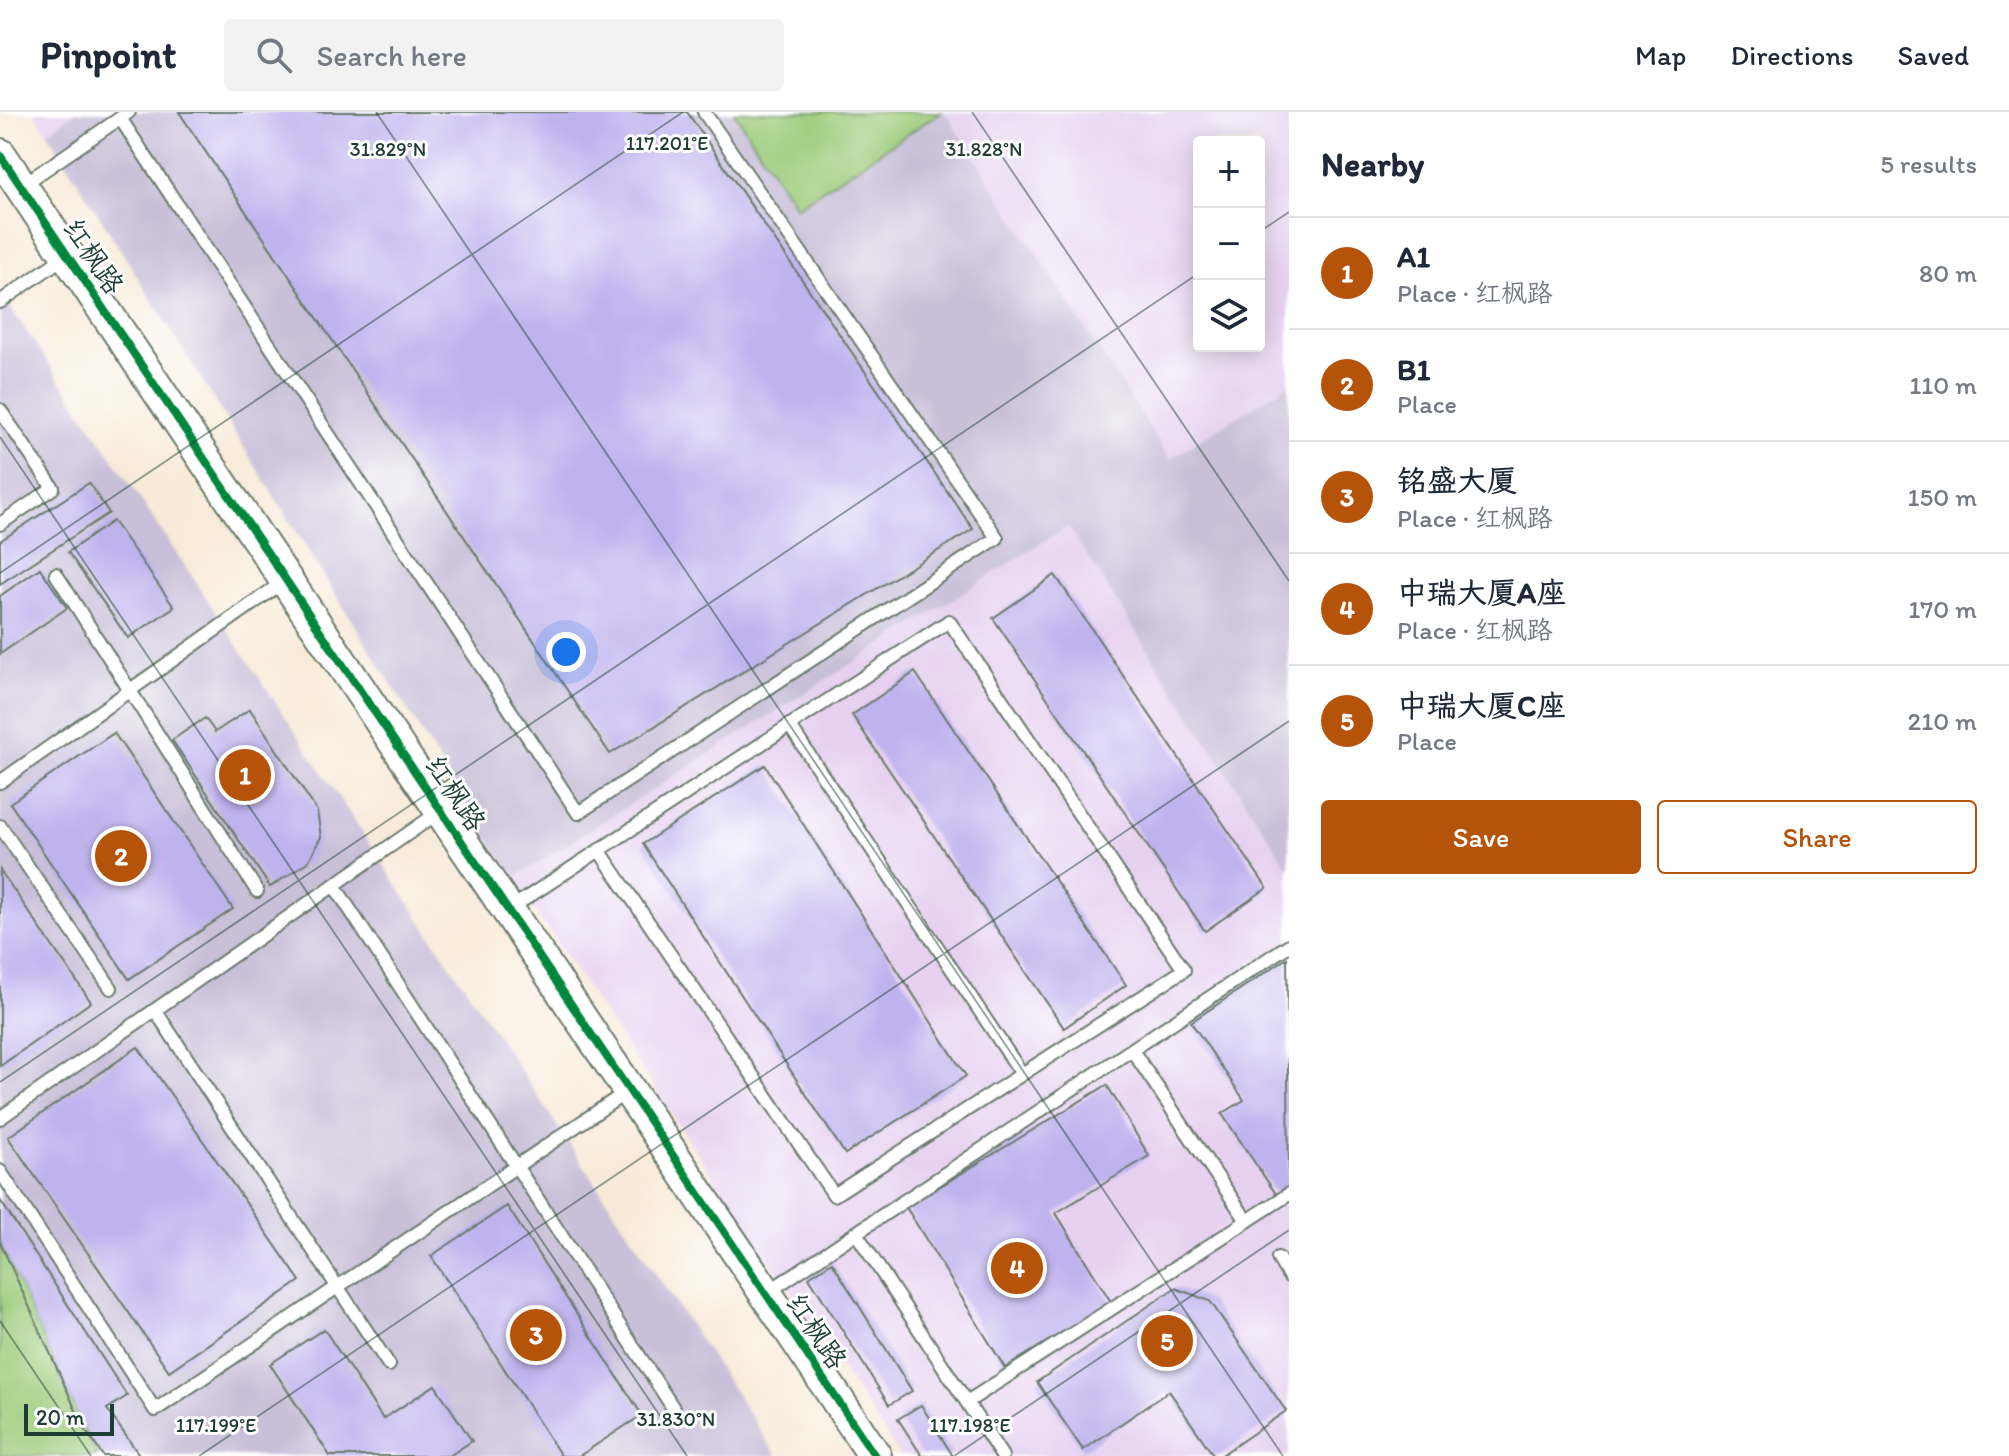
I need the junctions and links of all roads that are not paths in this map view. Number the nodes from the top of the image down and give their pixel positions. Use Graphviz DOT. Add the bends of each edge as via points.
graph roads {
  1 [pos="704,112"];
  2 [pos="124,115"];
  3 [pos="0,155"];
  4 [pos="21,186"];
  5 [pos="67,255"];
  6 [pos="0,302"];
  7 [pos="0,410"];
  8 [pos="0,524"];
  9 [pos="56,574"];
  10 [pos="286,580"];
  11 [pos="128,691"];
  12 [pos="789,725"];
  13 [pos="0,782"];
  14 [pos="441,811"];
  15 [pos="0,826"];
  16 [pos="599,850"];
  17 [pos="334,885"];
  18 [pos="257,891"];
  19 [pos="508,910"];
  20 [pos="1289,945"];
  21 [pos="111,988"];
  22 [pos="155,1010"];
  23 [pos="1132,1050"];
  24 [pos="1022,1074"];
  25 [pos="629,1090"];
  26 [pos="0,1118"];
  27 [pos="516,1167"];
  28 [pos="0,1171"];
  29 [pos="1289,1194"];
  30 [pos="1247,1221"];
  31 [pos="856,1233"];
  32 [pos="1278,1258"];
  33 [pos="1289,1276"];
  34 [pos="337,1287"];
  35 [pos="766,1294"];
  36 [pos="389,1365"];
  37 [pos="967,1402"];
  38 [pos="677,1414"];
  39 [pos="875,1456"];
  40 [pos="1002,1456"];
  1 -- 2 [label="lane" via="997,538 578,813"];
  2 -- 4 [label="lane"];
  3 -- 4 [label="street, 红枫路"];
  4 -- 5 [label="street, 红枫路"];
  5 -- 6 [label="lane"];
  5 -- 10 [label="street, 红枫路"];
  7 -- 8 [label="lane" via="53,488"];
  9 -- 11 [label="lane"];
  10 -- 11 [label="lane"];
  10 -- 14 [label="street, 红枫路"];
  11 -- 13 [label="lane"];
  11 -- 18 [label="lane"];
  12 -- 16 [label="lane"];
  12 -- 24 [label="lane"];
  12 -- 24 [label="lane" via="949,621 1184,970"];
  14 -- 17 [label="lane"];
  14 -- 19 [label="street, 红枫路"];
  15 -- 21 [label="lane"];
  16 -- 19 [label="lane"];
  16 -- 24 [label="lane" via="834,1195"];
  17 -- 22 [label="lane"];
  17 -- 27 [label="lane"];
  19 -- 25 [label="street, 红枫路"];
  20 -- 23 [label="lane"];
  22 -- 26 [label="lane"];
  22 -- 34 [label="lane"];
  23 -- 30 [label="lane"];
  23 -- 31 [label="lane"];
  25 -- 27 [label="lane"];
  25 -- 35 [label="street, 红枫路"];
  27 -- 34 [label="lane"];
  27 -- 38 [label="lane"];
  28 -- 34 [label="lane" via="155,1410"];
  29 -- 30 [label="lane"];
  30 -- 37 [label="lane"];
  31 -- 35 [label="lane"];
  31 -- 37 [label="lane"];
  32 -- 33 [label="lane"];
  34 -- 36 [label="lane"];
  35 -- 39 [label="street, 红枫路"];
  37 -- 40 [label="lane"];
}
